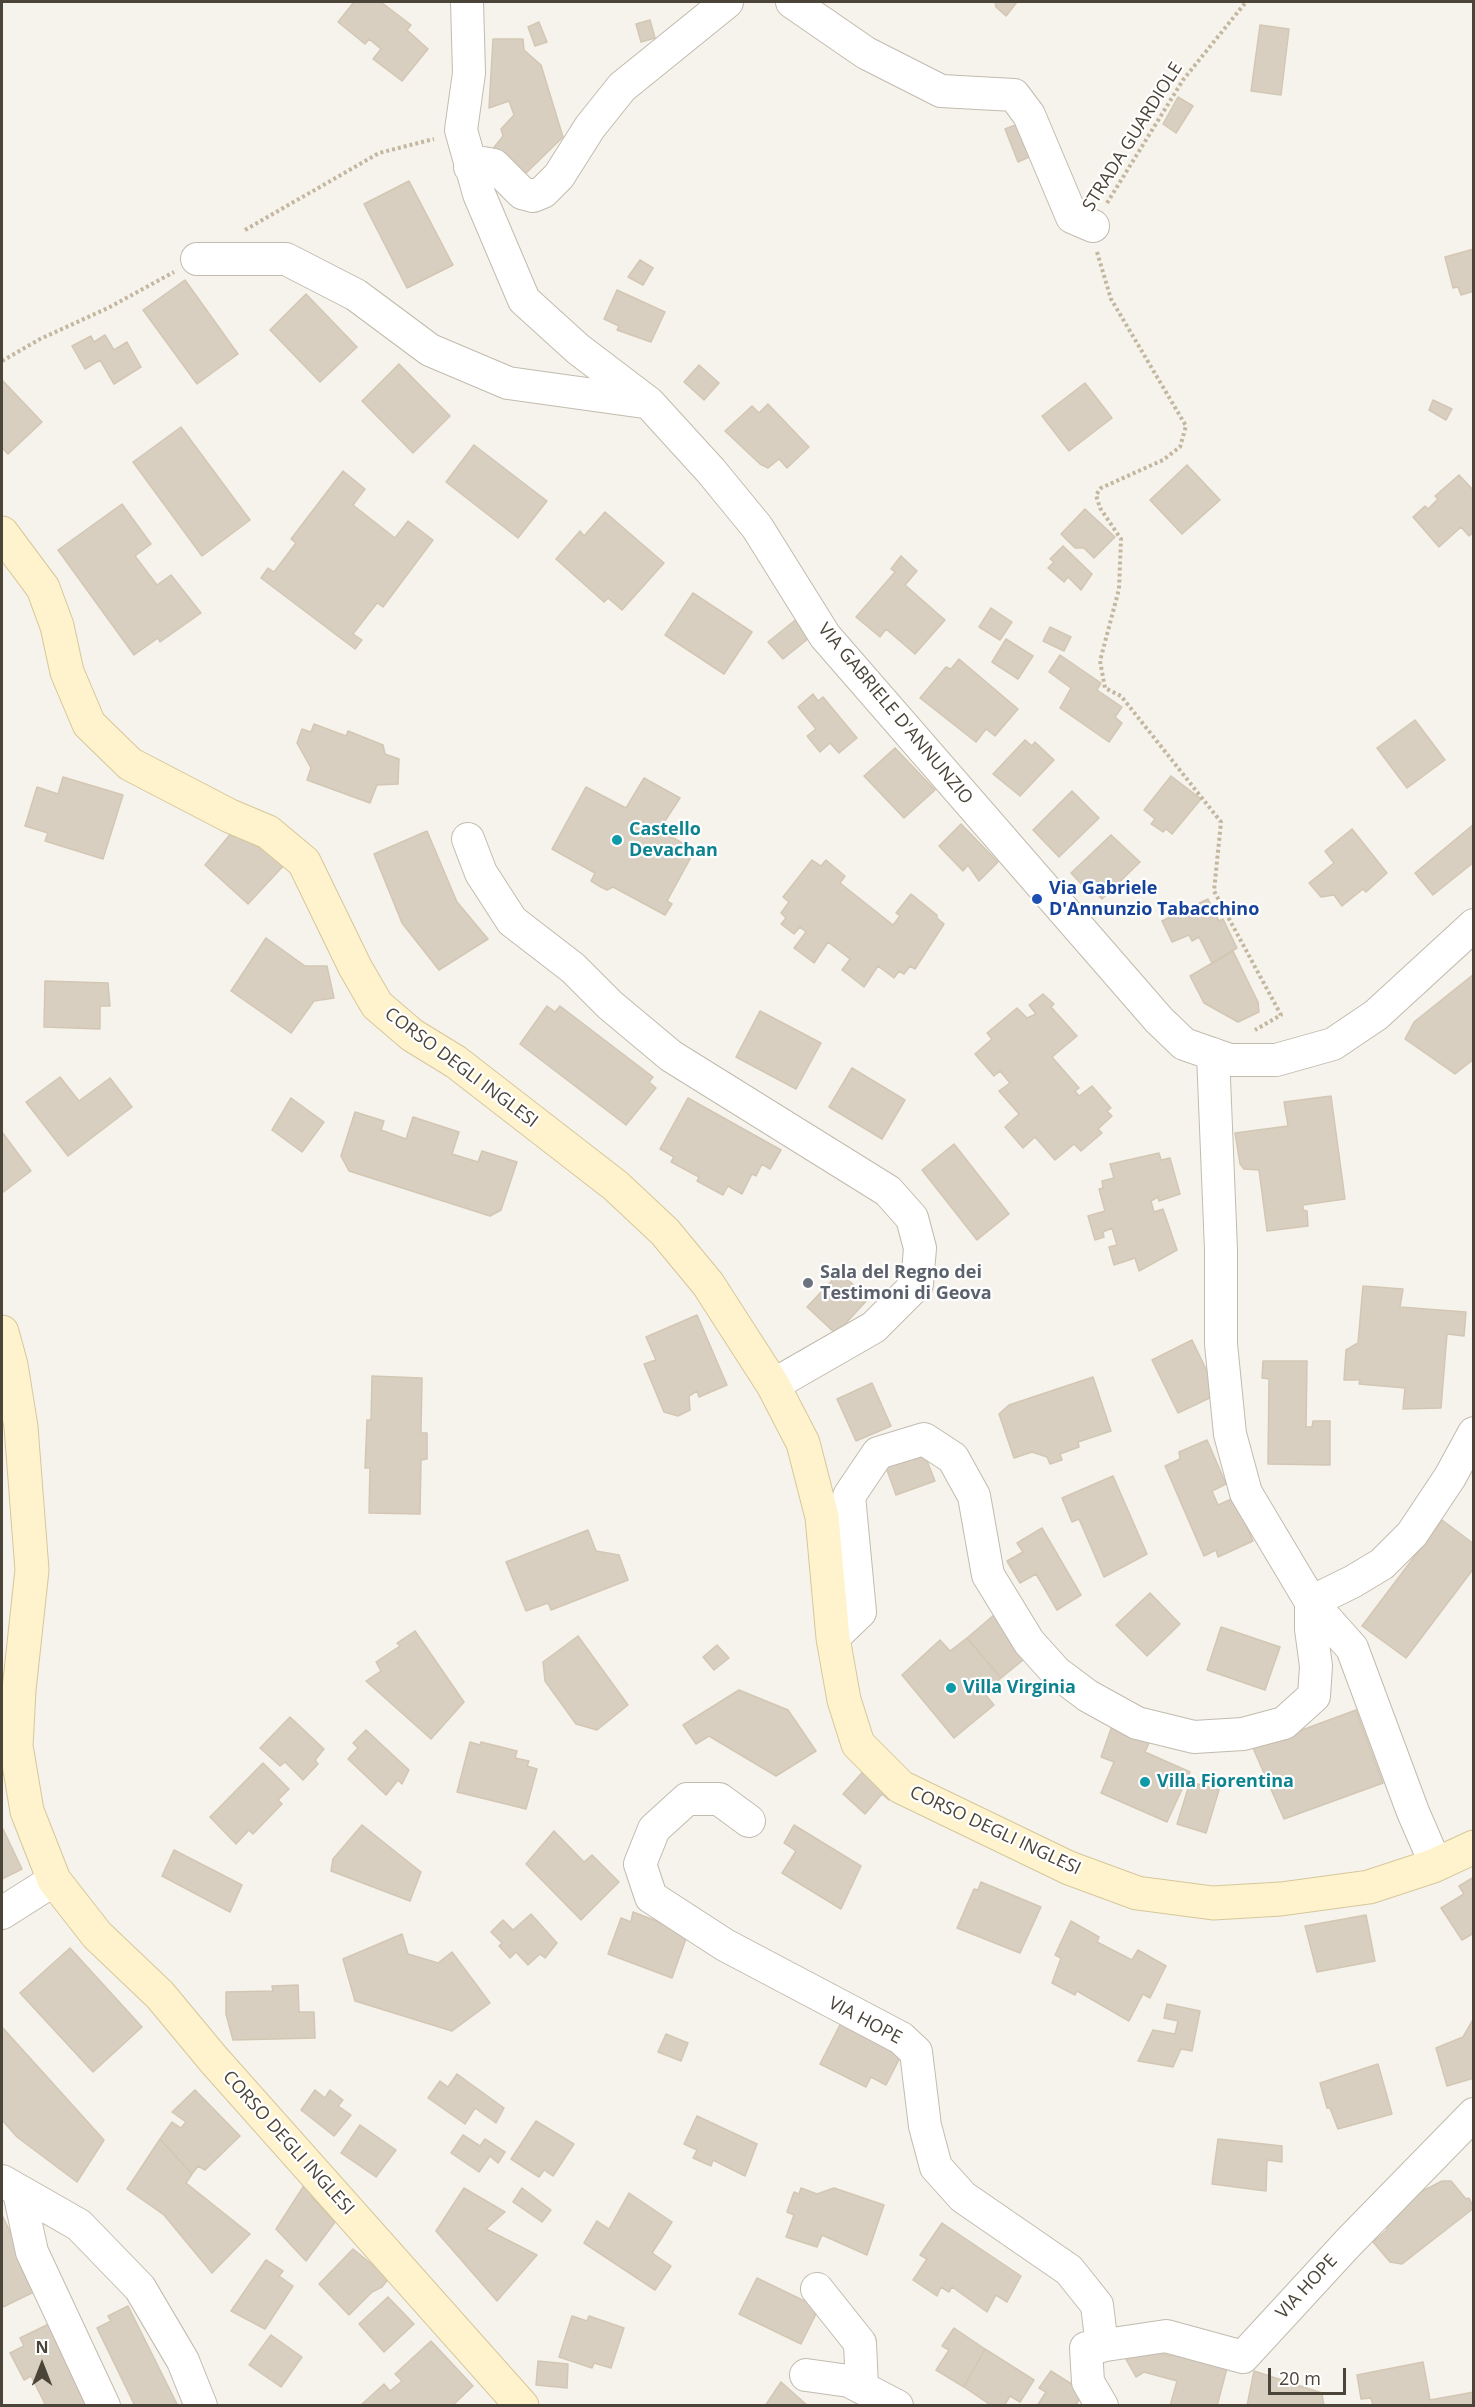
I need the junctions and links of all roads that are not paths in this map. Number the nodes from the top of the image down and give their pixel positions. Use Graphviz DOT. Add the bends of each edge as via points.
graph roads {
  1 [pos="467,2"];
  2 [pos="727,2"];
  3 [pos="792,2"];
  4 [pos="470,167"];
  5 [pos="1093,226"];
  6 [pos="197,259"];
  7 [pos="649,403"];
  8 [pos="2,533"];
  9 [pos="468,839"];
  10 [pos="1473,925"];
  11 [pos="1213,1054"];
  12 [pos="2,1332"];
  13 [pos="773,1385"];
  14 [pos="1473,1433"];
  15 [pos="12,1439"];
  16 [pos="1311,1602"];
  17 [pos="833,1638"];
  18 [pos="749,1821"];
  19 [pos="1473,1847"];
  20 [pos="1436,1865"];
  21 [pos="54,1880"];
  22 [pos="2,1913"];
  23 [pos="1473,2114"];
  24 [pos="10,2186"];
  25 [pos="817,2289"];
  26 [pos="1102,2346"];
  27 [pos="806,2375"];
  28 [pos="862,2387"];
  29 [pos="104,2406"];
  30 [pos="201,2406"];
  31 [pos="522,2406"];
  32 [pos="897,2406"];
  33 [pos="1102,2406"];
  1 -- 4 [label="street, VIA GABRIELE D'ANNUNZIO" via="469,73 461,130"];
  2 -- 4 [label="street" via="622,87 590,127 559,176 543,192 533,196 522,193 494,165"];
  3 -- 5 [label="street" via="866,53 941,92 1014,95 1029,115 1072,217"];
  4 -- 7 [label="street, VIA GABRIELE D'ANNUNZIO" via="524,300 578,349"];
  6 -- 7 [label="street" via="286,259 356,295 430,350 508,383"];
  7 -- 11 [label="street, VIA GABRIELE D'ANNUNZIO" via="757,527 825,636 1159,1020 1184,1044"];
  8 -- 13 [label="main road, CORSO DEGLI INGLESI" via="43,588 68,672 89,724 130,764 268,832 304,862 377,1005 616,1186 665,1232 708,1284"];
  9 -- 13 [label="street" via="481,873 512,921 573,968 610,1005 679,1061 888,1191 912,1218 920,1248 916,1284 873,1327"];
  10 -- 11 [label="street" via="1376,1015 1333,1044 1276,1060 1230,1060"];
  11 -- 16 [label="street" via="1221,1344 1230,1434 1246,1493"];
  12 -- 15 [label="main road, CORSO DEGLI INGLESI" via="10,1365"];
  13 -- 17 [label="main road, CORSO DEGLI INGLESI" via="803,1443 822,1516"];
  14 -- 16 [label="street" via="1450,1477 1412,1534 1382,1564"];
  15 -- 21 [label="main road, CORSO DEGLI INGLESI" via="32,1570 16,1746 27,1811"];
  16 -- 17 [label="street" via="1314,1696 1284,1723 1243,1734 1194,1737 1137,1723 1088,1696 1056,1672 1029,1642 988,1575 974,1496 953,1458 924,1439 878,1453 849,1496 860,1612"];
  16 -- 20 [label="street" via="1352,1648"];
  17 -- 20 [label="main road, CORSO DEGLI INGLESI" via="844,1700 858,1744 901,1787 1069,1868 1137,1893 1213,1903 1369,1887"];
  18 -- 26 [label="street, VIA HOPE" via="719,1799 687,1799 654,1829 640,1864 651,1897 724,1945 901,2038 916,2052 925,2126 936,2167 963,2197 1069,2270 1096,2305"];
  19 -- 20 [label="main road, CORSO DEGLI INGLESI"];
  21 -- 22 [label="street"];
  21 -- 31 [label="main road, CORSO DEGLI INGLESI" via="97,1935 160,1995"];
  23 -- 26 [label="street, VIA HOPE" via="1243,2357 1166,2336"];
  24 -- 29 [label="street" via="32,2252"];
  24 -- 30 [label="street" via="79,2225 140,2288 183,2361"];
  25 -- 28 [label="street" via="860,2343"];
  26 -- 33 [label="street" via="1086,2348 1088,2382"];
  27 -- 28 [label="street" via="849,2381"];
  28 -- 32 [label="street"];
}
